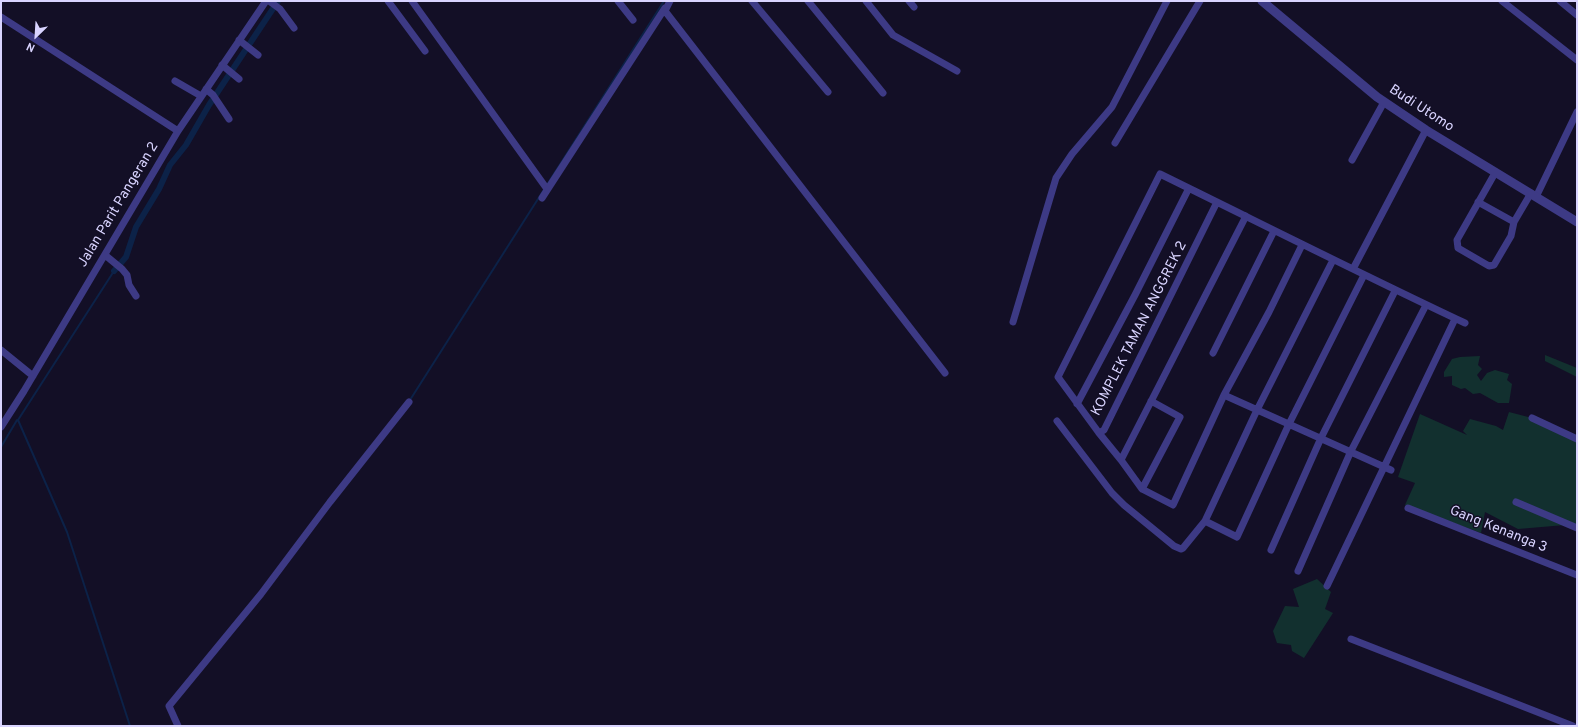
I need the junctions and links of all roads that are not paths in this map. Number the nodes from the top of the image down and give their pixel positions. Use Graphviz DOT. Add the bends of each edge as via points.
graph roads {
  1 [pos="268,1"];
  2 [pos="388,1"];
  3 [pos="412,1"];
  4 [pos="618,1"];
  5 [pos="670,1"];
  6 [pos="752,1"];
  7 [pos="808,1"];
  8 [pos="866,1"];
  9 [pos="1167,1"];
  10 [pos="1200,1"];
  11 [pos="1262,1"];
  12 [pos="1502,1"];
  13 [pos="1560,1"];
  14 [pos="665,8"];
  15 [pos="1577,15"];
  16 [pos="1,17"];
  17 [pos="633,20"];
  18 [pos="294,28"];
  19 [pos="242,42"];
  20 [pos="425,51"];
  21 [pos="258,55"];
  22 [pos="1577,60"];
  23 [pos="222,65"];
  24 [pos="958,71"];
  25 [pos="237,78"];
  26 [pos="175,81"];
  27 [pos="206,89"];
  28 [pos="828,92"];
  29 [pos="883,93"];
  30 [pos="201,96"];
  31 [pos="1384,102"];
  32 [pos="1576,116"];
  33 [pos="229,119"];
  34 [pos="1426,130"];
  35 [pos="178,131"];
  36 [pos="1115,143"];
  37 [pos="1352,160"];
  38 [pos="1495,173"];
  39 [pos="545,187"];
  40 [pos="1189,188"];
  41 [pos="1534,195"];
  42 [pos="542,198"];
  43 [pos="1217,202"];
  44 [pos="1478,202"];
  45 [pos="1246,216"];
  46 [pos="1514,222"];
  47 [pos="1577,222"];
  48 [pos="1274,230"];
  49 [pos="1302,245"];
  50 [pos="105,255"];
  51 [pos="1333,260"];
  52 [pos="1353,269"];
  53 [pos="1364,275"];
  54 [pos="1395,291"];
  55 [pos="136,296"];
  56 [pos="1426,305"];
  57 [pos="1455,319"];
  58 [pos="1013,322"];
  59 [pos="1465,323"];
  60 [pos="1,350"];
  61 [pos="1213,353"];
  62 [pos="945,373"];
  63 [pos="33,376"];
  64 [pos="1224,395"];
  65 [pos="1151,401"];
  66 [pos="408,402"];
  67 [pos="1077,404"];
  68 [pos="1257,410"];
  69 [pos="1532,418"];
  70 [pos="1057,421"];
  71 [pos="1289,424"];
  72 [pos="1,427"];
  73 [pos="1099,433"];
  74 [pos="1321,438"];
  75 [pos="1577,439"];
  76 [pos="1351,451"];
  77 [pos="1121,460"];
  78 [pos="1383,466"];
  79 [pos="1391,470"];
  80 [pos="1142,489"];
  81 [pos="1516,502"];
  82 [pos="1408,508"];
  83 [pos="1205,521"];
  84 [pos="1577,528"];
  85 [pos="1271,550"];
  86 [pos="1298,570"];
  87 [pos="1577,575"];
  88 [pos="1327,586"];
  89 [pos="1351,640"];
  90 [pos="177,726"];
  91 [pos="1573,726"];
  1 -- 18 [label="street" via="280,9"];
  1 -- 19 [label="street, Jalan Parit Pangeran 2"];
  2 -- 20 [label="street"];
  3 -- 39 [label="street"];
  4 -- 17 [label="street"];
  5 -- 14 [label="street"];
  6 -- 28 [label="street"];
  7 -- 29 [label="street"];
  8 -- 24 [label="street" via="893,35"];
  9 -- 58 [label="street" via="1112,107 1072,154 1056,178"];
  10 -- 36 [label="street"];
  11 -- 31 [label="street, Budi Utomo"];
  12 -- 22 [label="street"];
  13 -- 15 [label="street"];
  14 -- 39 [label="street"];
  14 -- 62 [label="street"];
  16 -- 35 [label="street"];
  19 -- 21 [label="street"];
  19 -- 23 [label="street, Jalan Parit Pangeran 2"];
  23 -- 25 [label="street"];
  23 -- 27 [label="street, Jalan Parit Pangeran 2"];
  26 -- 30 [label="street"];
  27 -- 30 [label="street, Jalan Parit Pangeran 2"];
  27 -- 33 [label="street" via="216,98"];
  30 -- 35 [label="street, Jalan Parit Pangeran 2"];
  31 -- 34 [label="street, Budi Utomo"];
  31 -- 37 [label="street"];
  32 -- 41 [label="street"];
  34 -- 38 [label="street, Budi Utomo"];
  34 -- 52 [label="street"];
  35 -- 50 [label="street, Jalan Parit Pangeran 2"];
  38 -- 41 [label="street, Budi Utomo"];
  38 -- 44 [label="street"];
  39 -- 42 [label="street"];
  40 -- 43 [label="street"];
  40 -- 67 [label="street"];
  40 -- 67 [label="street, KOMPLEK TAMAN ANGGREK 2" via="1160,174 1058,377"];
  41 -- 46 [label="street"];
  41 -- 47 [label="street, Budi Utomo"];
  43 -- 45 [label="street"];
  43 -- 73 [label="street, KOMPLEK TAMAN ANGGREK 2" via="1104,430"];
  44 -- 46 [label="street"];
  44 -- 46 [label="street" via="1457,244 1458,248 1489,266 1494,265 1511,236"];
  45 -- 48 [label="street"];
  45 -- 65 [label="street"];
  48 -- 49 [label="street"];
  48 -- 61 [label="street"];
  49 -- 51 [label="street"];
  49 -- 64 [label="street"];
  50 -- 55 [label="street" via="127,275 129,285"];
  50 -- 63 [label="street, Jalan Parit Pangeran 2"];
  51 -- 52 [label="street"];
  51 -- 68 [label="street"];
  52 -- 53 [label="street"];
  53 -- 54 [label="street"];
  53 -- 71 [label="street"];
  54 -- 56 [label="street"];
  54 -- 74 [label="street"];
  56 -- 57 [label="street"];
  56 -- 76 [label="street"];
  57 -- 59 [label="street"];
  57 -- 78 [label="street"];
  60 -- 63 [label="street"];
  63 -- 72 [label="street, Jalan Parit Pangeran 2"];
  64 -- 68 [label="street"];
  64 -- 80 [label="street" via="1173,506"];
  65 -- 77 [label="street"];
  65 -- 80 [label="street" via="1180,417"];
  66 -- 90 [label="street" via="261,594 169,706"];
  67 -- 73 [label="street, KOMPLEK TAMAN ANGGREK 2"];
  68 -- 71 [label="street"];
  68 -- 83 [label="street"];
  69 -- 75 [label="street"];
  70 -- 83 [label="street" via="1124,505 1174,546 1183,548"];
  71 -- 74 [label="street"];
  71 -- 83 [label="street" via="1237,537"];
  73 -- 77 [label="street"];
  74 -- 76 [label="street"];
  74 -- 85 [label="street"];
  76 -- 78 [label="street"];
  76 -- 86 [label="street"];
  77 -- 80 [label="street"];
  78 -- 79 [label="street"];
  78 -- 88 [label="street"];
  81 -- 84 [label="street"];
  82 -- 87 [label="street, Gang Kenanga 3"];
  89 -- 91 [label="street"];
}
